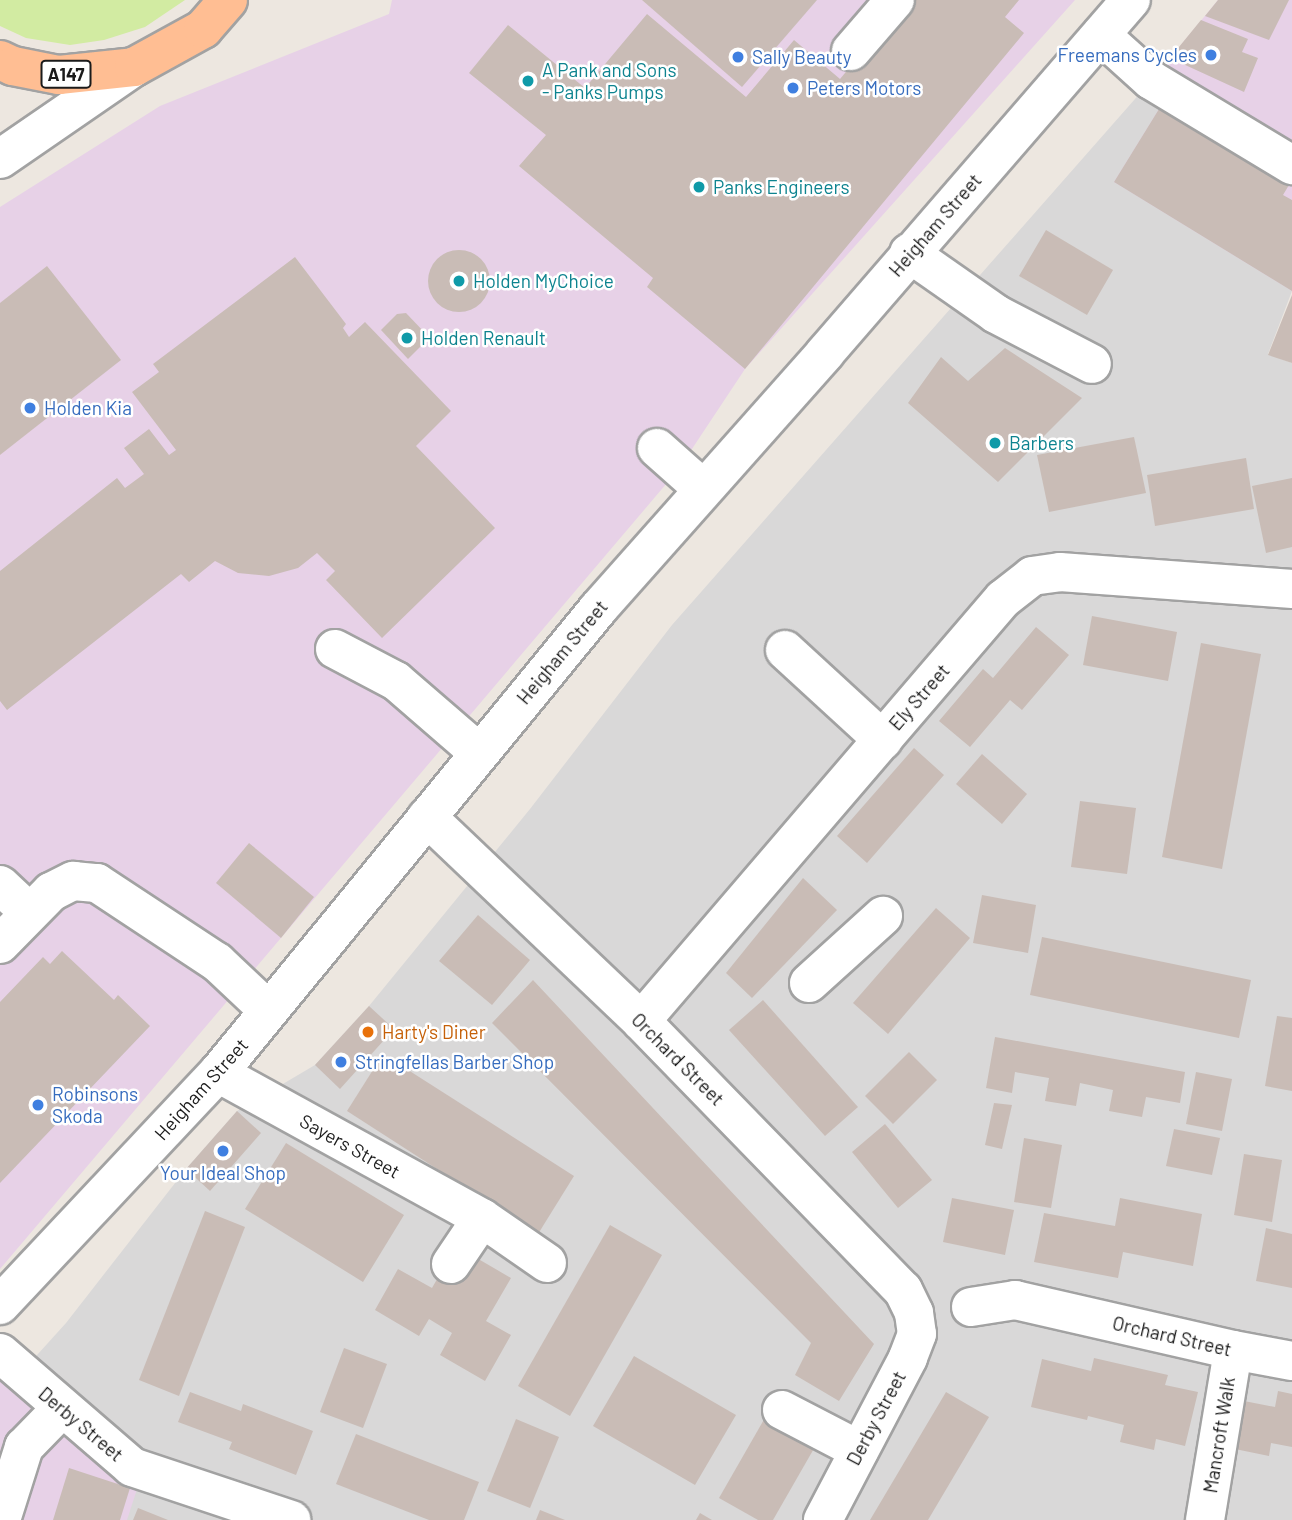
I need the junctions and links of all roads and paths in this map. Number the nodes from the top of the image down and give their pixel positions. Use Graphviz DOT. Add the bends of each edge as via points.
graph roads {
  1 [pos="228,0"];
  2 [pos="895,0"];
  3 [pos="1131,1"];
  4 [pos="1101,35"];
  5 [pos="851,51"];
  6 [pos="0,60"];
  7 [pos="134,67"];
  8 [pos="0,159"];
  9 [pos="1292,165"];
  10 [pos="909,253"];
  11 [pos="1092,364"];
  12 [pos="657,447"];
  13 [pos="702,488"];
  14 [pos="1292,589"];
  15 [pos="335,649"];
  16 [pos="785,650"];
  17 [pos="883,740"];
  18 [pos="478,752"];
  19 [pos="427,817"];
  20 [pos="0,885"];
  21 [pos="29,912"];
  22 [pos="883,916"];
  23 [pos="0,944"];
  24 [pos="809,983"];
  25 [pos="269,1011"];
  26 [pos="641,1021"];
  27 [pos="218,1073"];
  28 [pos="482,1218"];
  29 [pos="547,1263"];
  30 [pos="451,1264"];
  31 [pos="0,1305"];
  32 [pos="971,1307"];
  33 [pos="914,1313"];
  34 [pos="1233,1350"];
  35 [pos="0,1353"];
  36 [pos="1292,1361"];
  37 [pos="61,1409"];
  38 [pos="782,1410"];
  39 [pos="859,1450"];
  40 [pos="272,1517"];
  41 [pos="1,1520"];
  42 [pos="823,1520"];
  43 [pos="1205,1520"];
  1 -- 7 [label="main road, A147" via="203,29"];
  2 -- 5 [label="street"];
  3 -- 4 [label="street, Heigham Street"];
  4 -- 9 [label="street" via="1151,80"];
  4 -- 10 [label="street, Heigham Street"];
  6 -- 7 [label="main road, A147" via="59,75"];
  7 -- 8 [label="street"];
  10 -- 11 [label="street" via="996,314"];
  10 -- 13 [label="street, Heigham Street"];
  12 -- 13 [label="street"];
  13 -- 18 [label="street, Heigham Street"];
  14 -- 17 [label="street, Ely Street" via="1060,572 1032,576 1003,598"];
  15 -- 18 [label="street" via="397,681"];
  16 -- 17 [label="street"];
  17 -- 26 [label="street, Ely Street"];
  18 -- 19 [label="street, Heigham Street"];
  19 -- 25 [label="street, Heigham Street"];
  19 -- 26 [label="street, Orchard Street"];
  20 -- 21 [label="street"];
  21 -- 23 [label="street"];
  21 -- 25 [label="street" via="51,892 73,881 97,883 217,962"];
  22 -- 24 [label="street"];
  25 -- 27 [label="street, Heigham Street"];
  26 -- 33 [label="street, Orchard Street" via="860,1243 903,1290"];
  27 -- 28 [label="street, Sayers Street"];
  27 -- 31 [label="street, Heigham Street"];
  28 -- 29 [label="street, Sayers Street"];
  28 -- 30 [label="street"];
  32 -- 34 [label="street, Orchard Street" via="1015,1300"];
  33 -- 39 [label="street, Derby Street" via="917,1334 908,1358"];
  34 -- 36 [label="street, Orchard Street"];
  34 -- 43 [label="street, Mancroft Walk"];
  35 -- 37 [label="street, Derby Street"];
  37 -- 40 [label="street, Derby Street" via="132,1466"];
  37 -- 41 [label="street" via="24,1447"];
  38 -- 39 [label="street"];
  39 -- 42 [label="street, Derby Street"];
}
